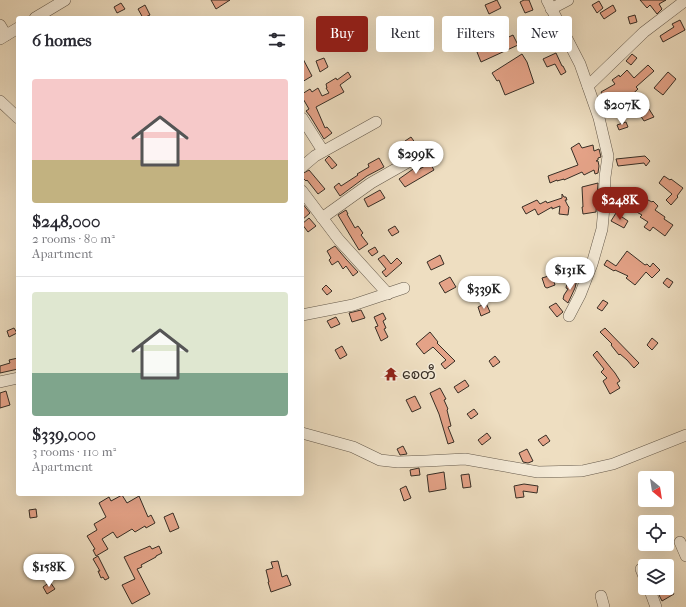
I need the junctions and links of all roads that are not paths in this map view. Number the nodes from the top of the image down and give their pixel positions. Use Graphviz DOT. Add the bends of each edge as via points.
graph roads {
  1 [pos="65,0"];
  2 [pos="568,0"];
  3 [pos="686,0"];
  4 [pos="549,4"];
  5 [pos="38,16"];
  6 [pos="0,25"];
  7 [pos="16,29"];
  8 [pos="3,37"];
  9 [pos="588,86"];
  10 [pos="0,101"];
  11 [pos="16,116"];
  12 [pos="304,121"];
  13 [pos="376,122"];
  14 [pos="323,152"];
  15 [pos="422,154"];
  16 [pos="304,165"];
  17 [pos="304,194"];
  18 [pos="322,218"];
  19 [pos="404,288"];
  20 [pos="388,294"];
  21 [pos="304,315"];
  22 [pos="569,316"];
  23 [pos="16,378"];
  24 [pos="0,382"];
  25 [pos="304,434"];
  26 [pos="686,435"];
  27 [pos="680,542"];
  28 [pos="686,556"];
  29 [pos="652,595"];
  30 [pos="656,607"];
  1 -- 5 [label="street"];
  2 -- 4 [label="street"];
  3 -- 9 [label="street" via="644,32"];
  4 -- 9 [label="street" via="580,64"];
  6 -- 8 [label="street"];
  7 -- 8 [label="street"];
  9 -- 22 [label="street" via="608,156 604,207 602,229 592,264"];
  10 -- 11 [label="street"];
  12 -- 14 [label="street"];
  13 -- 14 [label="street"];
  14 -- 16 [label="street"];
  15 -- 18 [label="street" via="371,183"];
  17 -- 18 [label="street"];
  18 -- 20 [label="street"];
  19 -- 20 [label="street"];
  20 -- 21 [label="street" via="353,305"];
  23 -- 24 [label="street"];
  25 -- 26 [label="street" via="353,447 380,460 398,462 465,458 538,472 582,471 613,464"];
  27 -- 28 [label="street"];
  29 -- 30 [label="street"];
}
